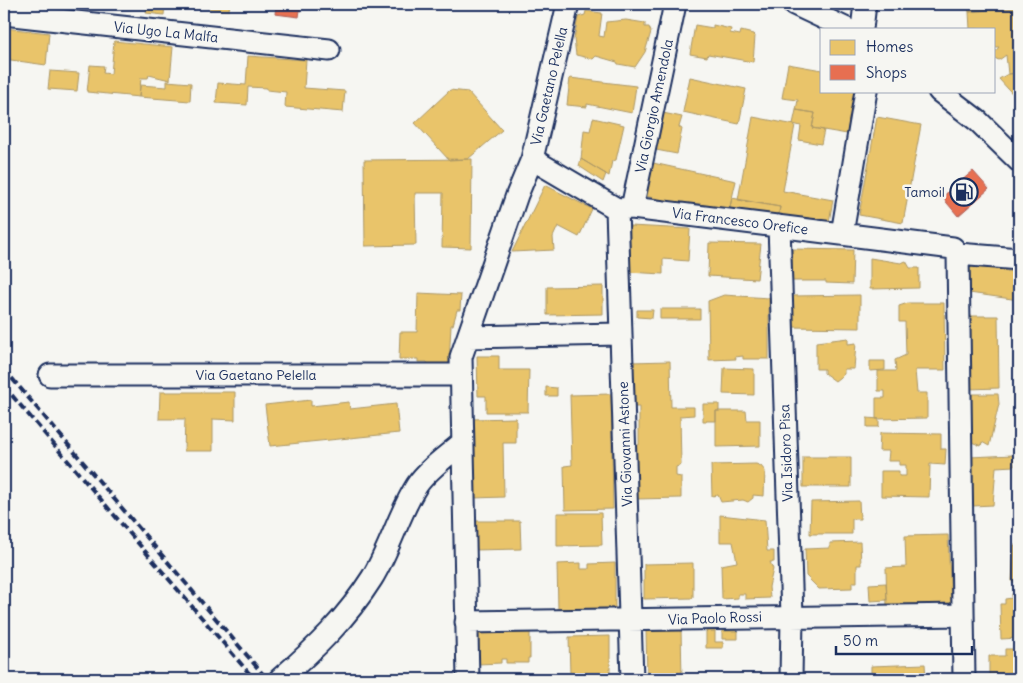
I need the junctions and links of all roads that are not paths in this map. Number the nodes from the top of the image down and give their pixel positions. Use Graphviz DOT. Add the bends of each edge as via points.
graph roads {
  1 [pos="568,4"];
  2 [pos="675,4"];
  3 [pos="794,4"];
  4 [pos="864,4"];
  5 [pos="4,14"];
  6 [pos="845,28"];
  7 [pos="862,28"];
  8 [pos="329,50"];
  9 [pos="866,92"];
  10 [pos="941,92"];
  11 [pos="532,159"];
  12 [pos="1019,161"];
  13 [pos="625,208"];
  14 [pos="779,226"];
  15 [pos="842,234"];
  16 [pos="958,254"];
  17 [pos="1019,259"];
  18 [pos="622,334"];
  19 [pos="468,337"];
  20 [pos="461,375"];
  21 [pos="50,376"];
  22 [pos="462,443"];
  23 [pos="963,615"];
  24 [pos="792,616"];
  25 [pos="631,620"];
  26 [pos="466,622"];
  27 [pos="280,679"];
  28 [pos="468,679"];
  29 [pos="632,679"];
  30 [pos="790,679"];
  31 [pos="964,679"];
  1 -- 11 [label="street, Via Gaetano Pelella"];
  2 -- 13 [label="street, Via Giorgio Amendola"];
  3 -- 6 [label="street"];
  4 -- 7 [label="street"];
  5 -- 8 [label="street, Via Ugo La Malfa"];
  9 -- 15 [label="street"];
  10 -- 12 [label="street" via="978,121"];
  11 -- 13 [label="street, Via Francesco Orefice"];
  11 -- 19 [label="street, Via Gaetano Pelella"];
  13 -- 14 [label="street, Via Francesco Orefice"];
  13 -- 18 [label="street, Via Giovanni Astone"];
  14 -- 15 [label="street, Via Francesco Orefice"];
  14 -- 24 [label="street, Via Isidoro Pisa"];
  15 -- 16 [label="street, Via Francesco Orefice" via="953,248"];
  16 -- 17 [label="street, Via Francesco Orefice"];
  16 -- 23 [label="street"];
  18 -- 19 [label="street"];
  18 -- 25 [label="street, Via Giovanni Astone"];
  19 -- 20 [label="street, Via Gaetano Pelella" via="461,357"];
  20 -- 21 [label="street, Via Gaetano Pelella"];
  20 -- 22 [label="street, Via Gaetano Pelella"];
  22 -- 26 [label="street, Via Gaetano Pelella"];
  22 -- 27 [label="street" via="417,485 384,556 349,611 320,646"];
  23 -- 24 [label="street, Via Paolo Rossi"];
  23 -- 31 [label="street"];
  24 -- 25 [label="street, Via Paolo Rossi"];
  24 -- 30 [label="street, Via Isidoro Pisa"];
  25 -- 26 [label="street, Via Paolo Rossi"];
  25 -- 29 [label="street, Via Giovanni Astone"];
  26 -- 28 [label="street, Via Gaetano Pelella"];
}
